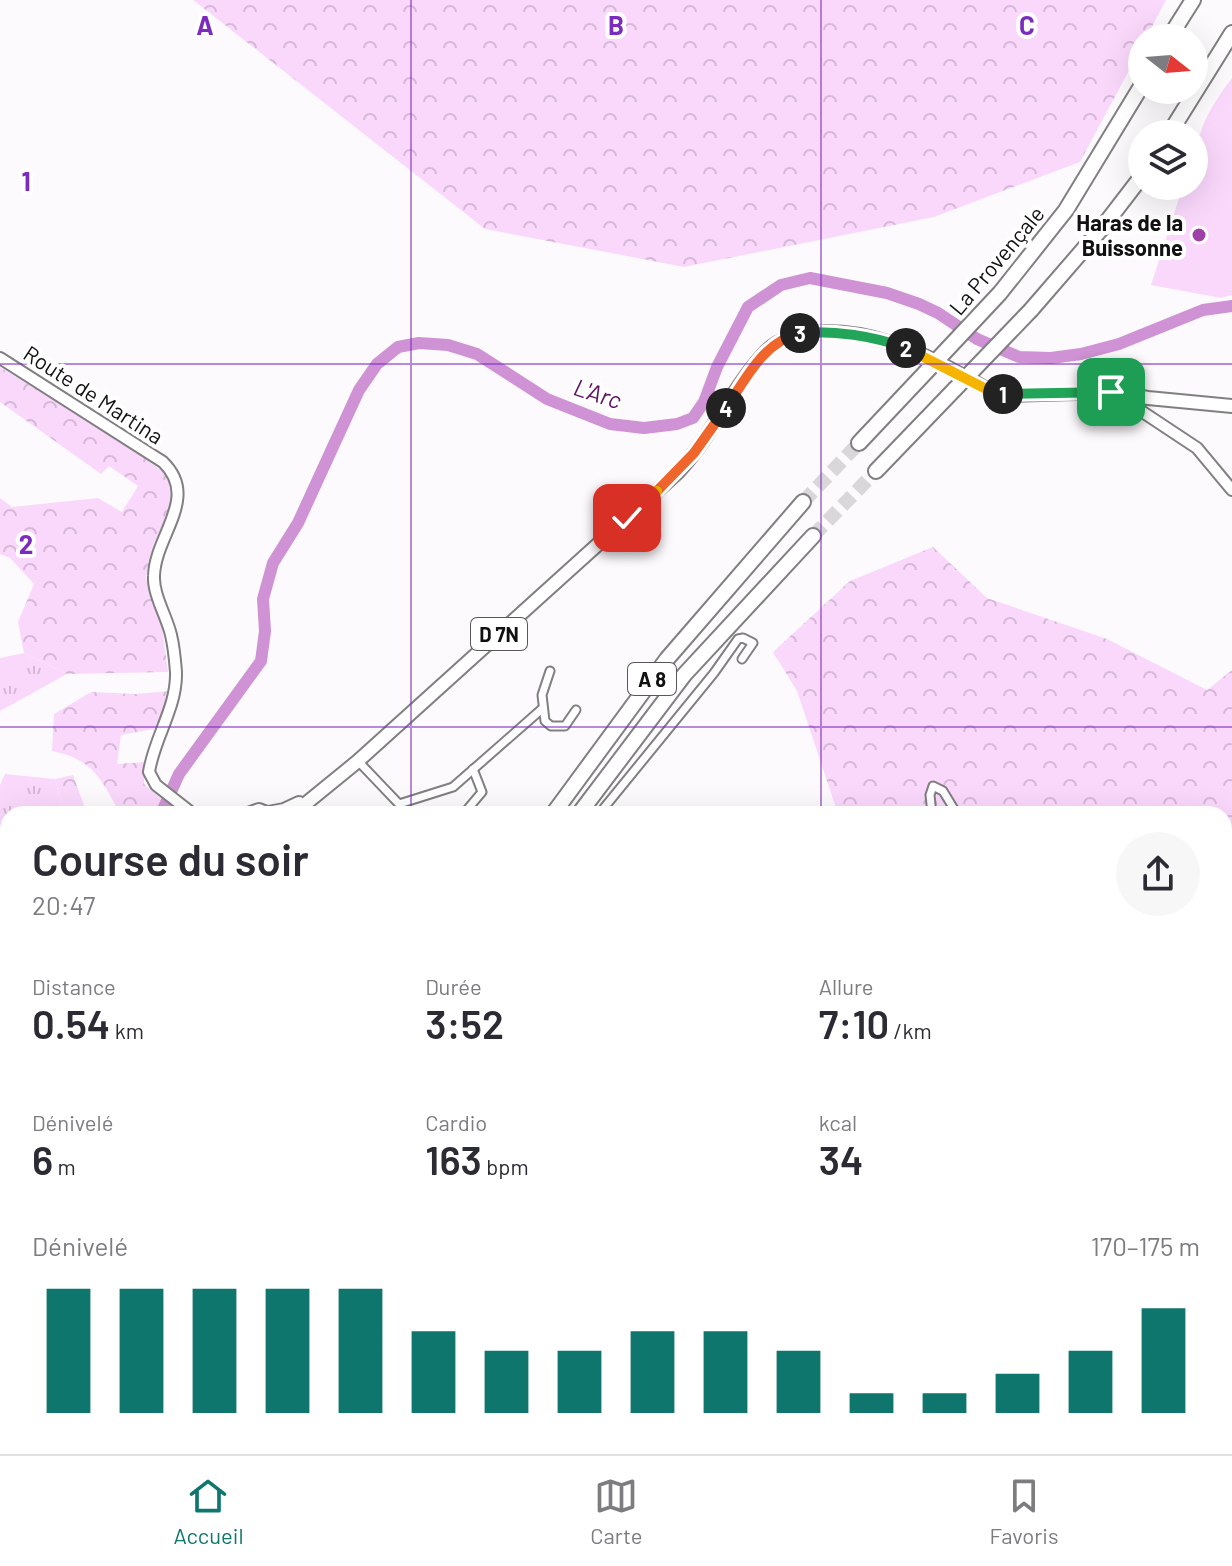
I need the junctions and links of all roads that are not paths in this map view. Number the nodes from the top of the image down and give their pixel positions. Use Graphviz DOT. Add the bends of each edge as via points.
graph roads {
  1 [pos="1193,0"];
  2 [pos="1178,24"];
  3 [pos="1232,33"];
  4 [pos="1130,104"];
  5 [pos="1178,120"];
  6 [pos="1128,194"];
  7 [pos="0,358"];
  8 [pos="1111,392"];
  9 [pos="1232,406"];
  10 [pos="859,443"];
  11 [pos="876,471"];
  12 [pos="1232,490"];
  13 [pos="803,502"];
  14 [pos="813,536"];
  15 [pos="742,659"];
  16 [pos="550,671"];
  17 [pos="543,708"];
  18 [pos="576,710"];
  19 [pos="358,761"];
  20 [pos="473,769"];
  21 [pos="320,793"];
  22 [pos="183,806"];
  23 [pos="292,806"];
  24 [pos="303,806"];
  25 [pos="470,806"];
  26 [pos="559,806"];
  27 [pos="585,806"];
  28 [pos="606,806"];
  29 [pos="931,806"];
  30 [pos="952,806"];
  1 -- 2 [label="highway"];
  3 -- 5 [label="highway"];
  4 -- 10 [label="highway, La Provençale, bridge" via="1066,210 1000,293"];
  6 -- 11 [label="highway, bridge" via="1031,310"];
  7 -- 22 [label="street, Route de Martina" via="163,462 176,478 176,507 153,580 171,635 175,689 149,772 156,785"];
  8 -- 9 [label="main road, D 7N"];
  8 -- 12 [label="street" via="1206,457"];
  8 -- 19 [label="main road, D 7N" via="1005,395 881,340 811,332 790,335 755,365 678,472"];
  13 -- 26 [label="highway, A 8" via="667,659"];
  14 -- 27 [label="highway, A 8" via="684,675"];
  15 -- 28 [label="street" via="753,643 743,638"];
  16 -- 17 [label="street"];
  17 -- 18 [label="street" via="545,721 560,727"];
  17 -- 20 [label="street"];
  19 -- 20 [label="street" via="399,804 453,787"];
  19 -- 21 [label="main road, D 7N"];
  20 -- 25 [label="street" via="482,792"];
  21 -- 23 [label="main road, D 7N"];
  21 -- 24 [label="main road, D 7N"];
  29 -- 30 [label="street" via="933,786"];
}
